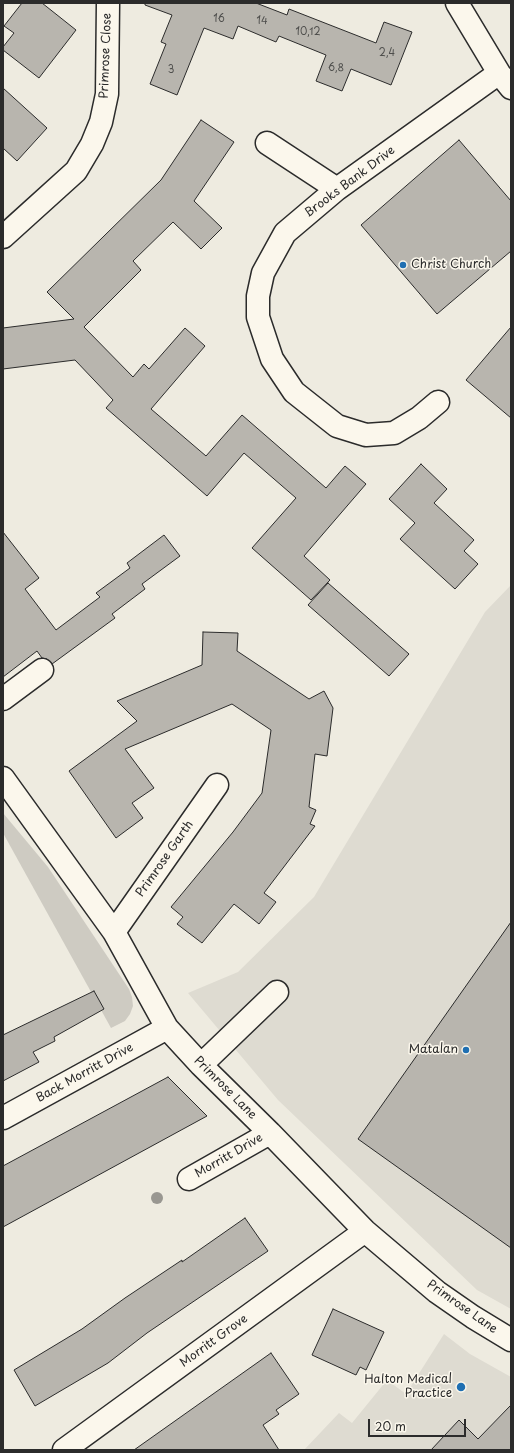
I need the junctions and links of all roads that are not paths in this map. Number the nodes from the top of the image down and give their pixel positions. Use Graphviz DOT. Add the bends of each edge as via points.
graph roads {
  1 [pos="108,3"];
  2 [pos="457,3"];
  3 [pos="505,80"];
  4 [pos="267,143"];
  5 [pos="337,189"];
  6 [pos="3,237"];
  7 [pos="438,402"];
  8 [pos="42,670"];
  9 [pos="3,699"];
  10 [pos="3,778"];
  11 [pos="217,785"];
  12 [pos="114,932"];
  13 [pos="277,992"];
  14 [pos="167,1028"];
  15 [pos="200,1065"];
  16 [pos="3,1118"];
  17 [pos="270,1133"];
  18 [pos="189,1180"];
  19 [pos="365,1231"];
  20 [pos="511,1340"];
  21 [pos="64,1450"];
  1 -- 6 [label="street, Primrose Close" via="107,94 101,122 92,144 76,171"];
  2 -- 3 [label="street"];
  3 -- 5 [label="street, Brooks Bank Drive"];
  4 -- 5 [label="street"];
  5 -- 7 [label="street, Brooks Bank Drive" via="285,233 263,273 258,296 258,317 272,359 294,392 314,408 337,426 366,434 394,433 419,418"];
  8 -- 9 [label="street"];
  10 -- 12 [label="street, Primrose Lane"];
  11 -- 12 [label="street, Primrose Garth"];
  12 -- 14 [label="street, Primrose Lane"];
  13 -- 15 [label="street"];
  14 -- 15 [label="street, Primrose Lane"];
  14 -- 16 [label="street, Back Morritt Drive"];
  15 -- 17 [label="street, Primrose Lane"];
  17 -- 18 [label="street, Morritt Drive"];
  17 -- 19 [label="street, Primrose Lane"];
  19 -- 20 [label="street, Primrose Lane" via="437,1292"];
  19 -- 21 [label="street, Morritt Grove"];
}
